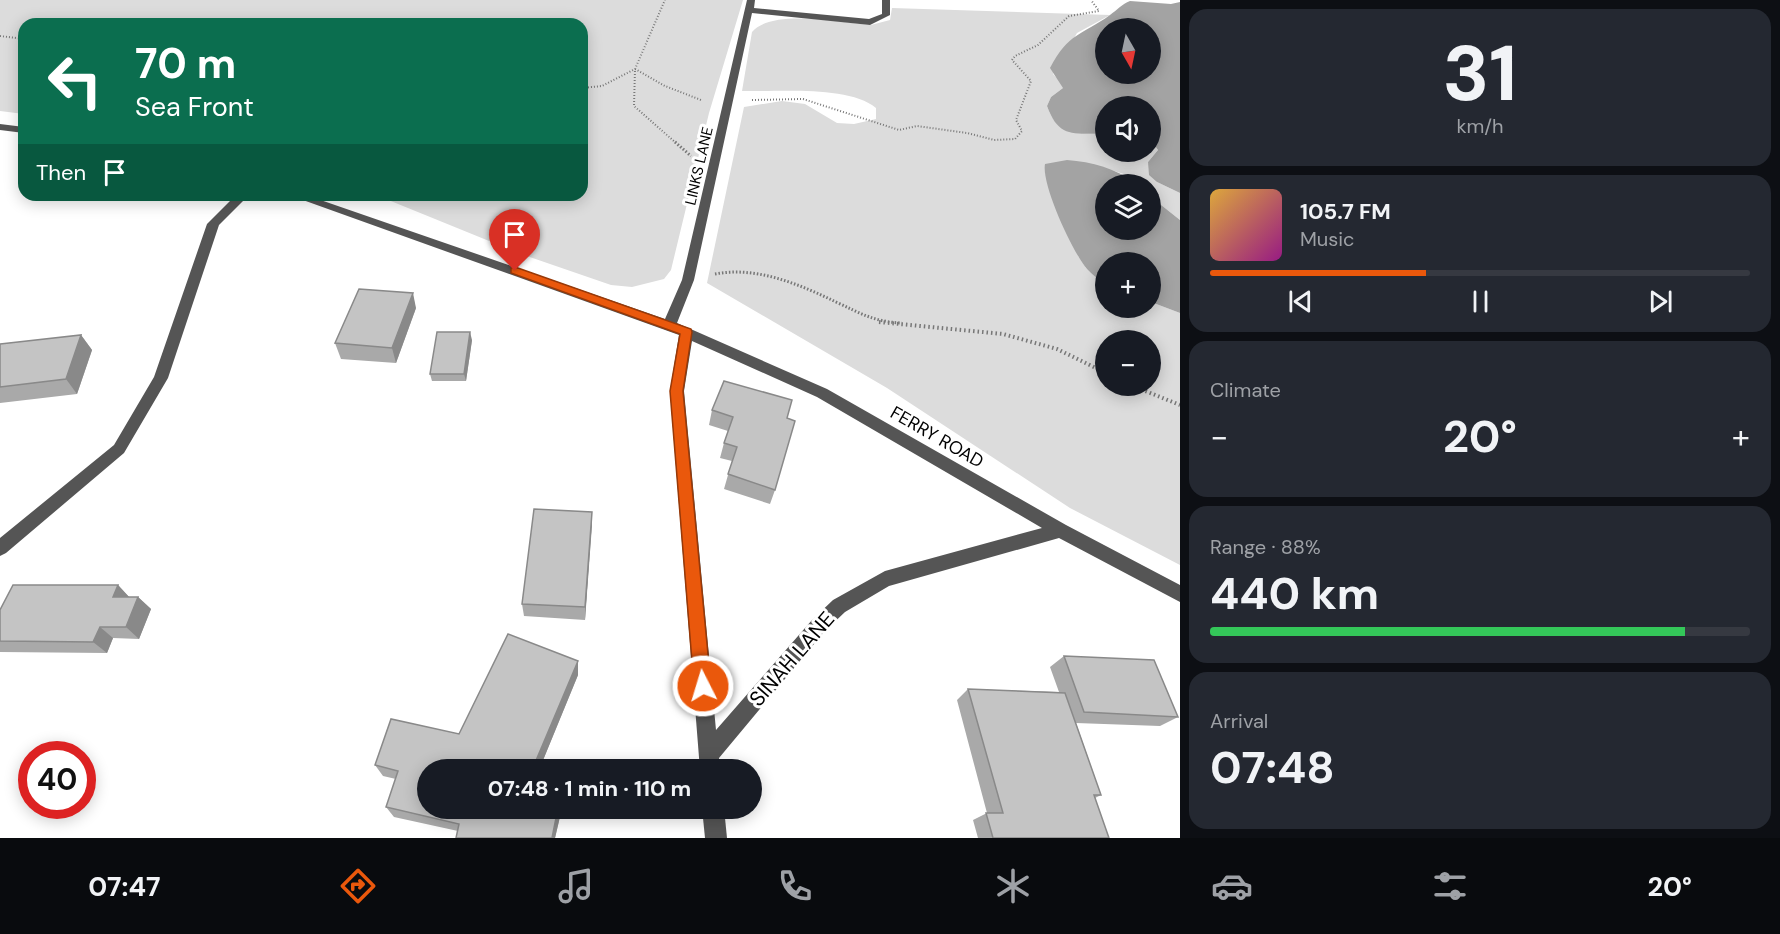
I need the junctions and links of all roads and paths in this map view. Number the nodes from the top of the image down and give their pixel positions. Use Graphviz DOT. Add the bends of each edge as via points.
graph roads {
  1 [pos="665,0"];
  2 [pos="886,0"];
  3 [pos="1091,0"];
  4 [pos="750,5"];
  5 [pos="0,36"];
  6 [pos="18,38"];
  7 [pos="635,69"];
  8 [pos="588,87"];
  9 [pos="701,100"];
  10 [pos="728,102"];
  11 [pos="0,127"];
  12 [pos="18,129"];
  13 [pos="714,165"];
  14 [pos="237,201"];
  15 [pos="312,201"];
  16 [pos="688,280"];
  17 [pos="669,325"];
  18 [pos="686,332"];
  19 [pos="1095,368"];
  20 [pos="1154,396"];
  21 [pos="1180,405"];
  22 [pos="1060,530"];
  23 [pos="0,548"];
  24 [pos="1180,594"];
  25 [pos="709,759"];
  26 [pos="711,759"];
  27 [pos="714,819"];
  28 [pos="716,838"];
  1 -- 7 [label="path"];
  2 -- 4 [label="street, LINKS LANE" via="886,15 870,22"];
  3 -- 10 [label="path" via="1099,11 1069,16 1038,45 1012,60 1031,81 1016,120 1022,131 1015,139 994,140 917,126 899,130 803,99"];
  4 -- 10 [label="street, LINKS LANE"];
  5 -- 6 [label="path"];
  7 -- 8 [label="path" via="602,86"];
  7 -- 9 [label="path"];
  7 -- 13 [label="path" via="634,106 690,156"];
  10 -- 13 [label="street, LINKS LANE"];
  11 -- 12 [label="street"];
  13 -- 16 [label="street, LINKS LANE"];
  14 -- 23 [label="street" via="213,224 161,378 119,449"];
  15 -- 17 [label="street, FERRY ROAD"];
  16 -- 17 [label="street, LINKS LANE"];
  16 -- 19 [label="path" via="731,271 772,277 809,289 880,322 1003,334 1057,349"];
  17 -- 18 [label="street, FERRY ROAD"];
  18 -- 22 [label="street, FERRY ROAD" via="822,393"];
  18 -- 25 [label="street, SINAH LANE" via="677,391"];
  20 -- 21 [label="path"];
  22 -- 24 [label="street, FERRY ROAD"];
  22 -- 26 [label="street, SINAH LANE" via="885,579 860,591 818,626"];
  27 -- 28 [label="street"];
}
